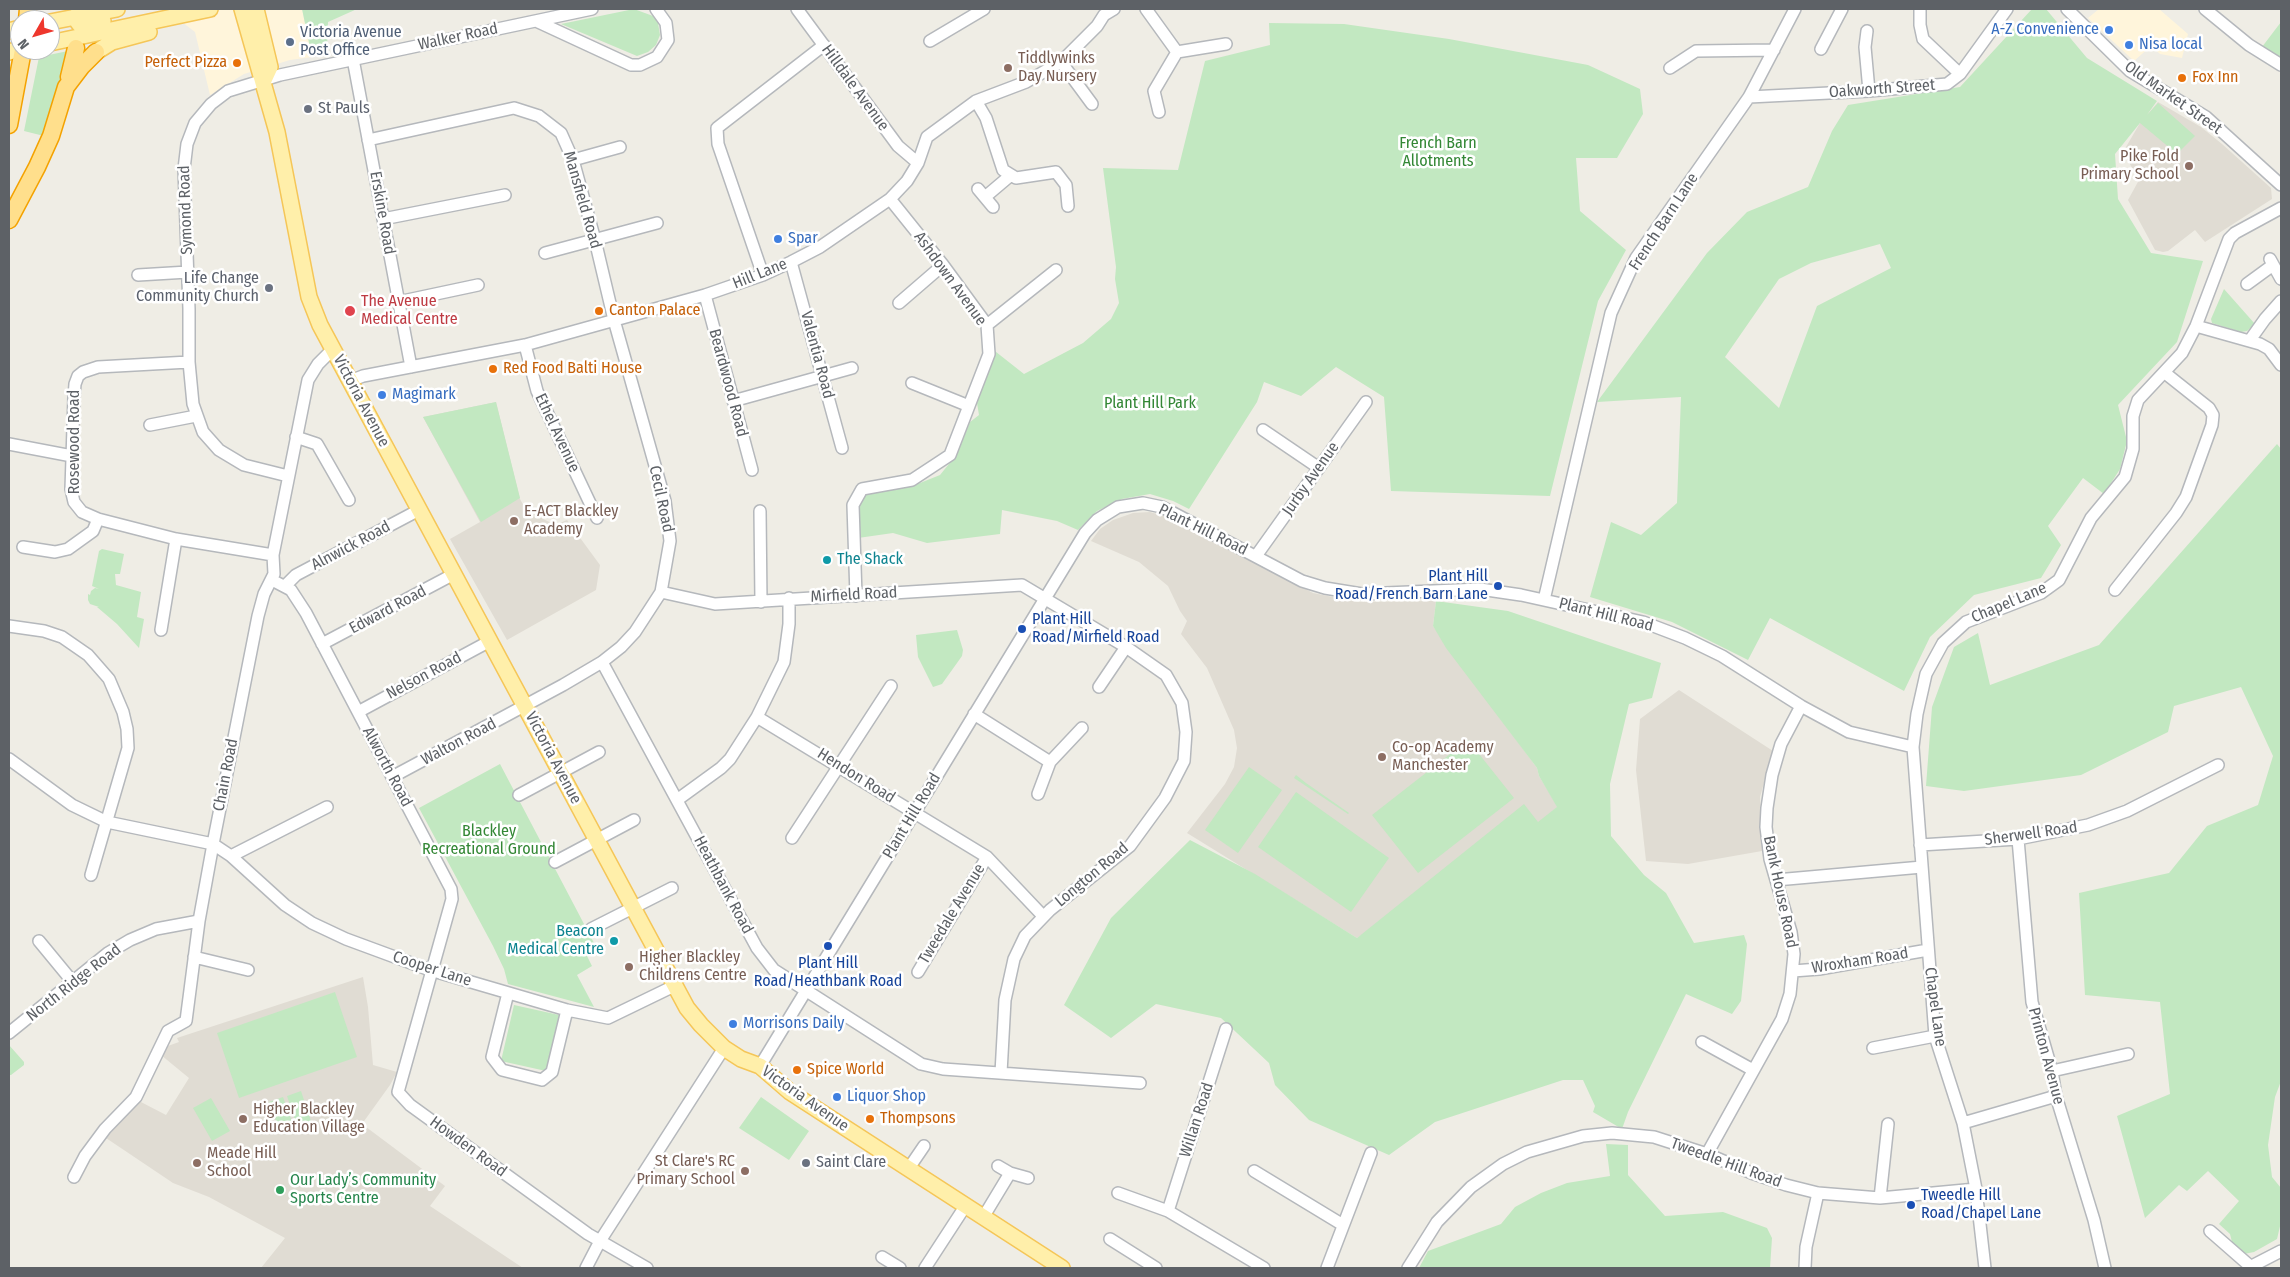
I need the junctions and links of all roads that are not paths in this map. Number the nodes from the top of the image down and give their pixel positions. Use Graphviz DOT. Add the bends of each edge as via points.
graph roads {
  1 [pos="117,9"];
  2 [pos="210,9"];
  3 [pos="214,9"];
  4 [pos="242,9"];
  5 [pos="256,9"];
  6 [pos="592,9"];
  7 [pos="656,9"];
  8 [pos="796,9"];
  9 [pos="984,9"];
  10 [pos="1146,9"];
  11 [pos="1795,9"];
  12 [pos="1842,9"];
  13 [pos="1920,9"];
  14 [pos="2007,9"];
  15 [pos="2066,9"];
  16 [pos="2205,9"];
  17 [pos="1106,11"];
  18 [pos="74,17"];
  19 [pos="170,17"];
  20 [pos="536,21"];
  21 [pos="1867,31"];
  22 [pos="60,34"];
  23 [pos="930,41"];
  24 [pos="1226,44"];
  25 [pos="824,45"];
  26 [pos="1821,49"];
  27 [pos="1774,50"];
  28 [pos="96,52"];
  29 [pos="1177,52"];
  30 [pos="353,59"];
  31 [pos="20,60"];
  32 [pos="1061,62"];
  33 [pos="2281,65"];
  34 [pos="1670,68"];
  35 [pos="1960,74"];
  36 [pos="264,80"];
  37 [pos="66,87"];
  38 [pos="1869,91"];
  39 [pos="1750,98"];
  40 [pos="976,101"];
  41 [pos="1092,104"];
  42 [pos="1159,112"];
  43 [pos="9,126"];
  44 [pos="368,140"];
  45 [pos="620,147"];
  46 [pos="573,160"];
  47 [pos="918,164"];
  48 [pos="1012,175"];
  49 [pos="2281,185"];
  50 [pos="504,196"];
  51 [pos="890,199"];
  52 [pos="1068,206"];
  53 [pos="993,207"];
  54 [pos="2281,208"];
  55 [pos="383,219"];
  56 [pos="9,220"];
  57 [pos="657,223"];
  58 [pos="595,240"];
  59 [pos="545,253"];
  60 [pos="791,262"];
  61 [pos="943,265"];
  62 [pos="1056,270"];
  63 [pos="188,272"];
  64 [pos="138,275"];
  65 [pos="763,275"];
  66 [pos="2281,279"];
  67 [pos="2248,284"];
  68 [pos="478,285"];
  69 [pos="704,295"];
  70 [pos="2281,301"];
  71 [pos="398,302"];
  72 [pos="899,303"];
  73 [pos="614,320"];
  74 [pos="987,325"];
  75 [pos="2196,326"];
  76 [pos="2250,340"];
  77 [pos="525,345"];
  78 [pos="333,349"];
  79 [pos="188,362"];
  80 [pos="2281,365"];
  81 [pos="412,367"];
  82 [pos="852,368"];
  83 [pos="2165,373"];
  84 [pos="824,376"];
  85 [pos="350,381"];
  86 [pos="912,383"];
  87 [pos="733,401"];
  88 [pos="1366,402"];
  89 [pos="968,406"];
  90 [pos="196,416"];
  91 [pos="150,425"];
  92 [pos="1262,430"];
  93 [pos="296,438"];
  94 [pos="9,444"];
  95 [pos="842,448"];
  96 [pos="72,456"];
  97 [pos="1319,468"];
  98 [pos="752,470"];
  99 [pos="288,476"];
  100 [pos="349,500"];
  101 [pos="419,510"];
  102 [pos="760,511"];
  103 [pos="597,518"];
  104 [pos="98,519"];
  105 [pos="176,539"];
  106 [pos="28,545"];
  107 [pos="273,555"];
  108 [pos="1256,556"];
  109 [pos="454,574"];
  110 [pos="272,580"];
  111 [pos="286,586"];
  112 [pos="2115,590"];
  113 [pos="661,592"];
  114 [pos="856,596"];
  115 [pos="788,598"];
  116 [pos="1046,598"];
  117 [pos="1544,600"];
  118 [pos="761,602"];
  119 [pos="9,626"];
  120 [pos="161,630"];
  121 [pos="490,641"];
  122 [pos="322,644"];
  123 [pos="1126,647"];
  124 [pos="602,662"];
  125 [pos="891,686"];
  126 [pos="1099,687"];
  127 [pos="525,706"];
  128 [pos="1801,706"];
  129 [pos="358,712"];
  130 [pos="974,714"];
  131 [pos="757,717"];
  132 [pos="1082,728"];
  133 [pos="1913,747"];
  134 [pos="599,752"];
  135 [pos="9,759"];
  136 [pos="1050,762"];
  137 [pos="839,765"];
  138 [pos="2218,765"];
  139 [pos="561,773"];
  140 [pos="392,777"];
  141 [pos="1038,794"];
  142 [pos="519,795"];
  143 [pos="677,800"];
  144 [pos="327,806"];
  145 [pos="914,813"];
  146 [pos="634,820"];
  147 [pos="107,822"];
  148 [pos="792,838"];
  149 [pos="2018,839"];
  150 [pos="596,840"];
  151 [pos="213,844"];
  152 [pos="1920,845"];
  153 [pos="231,856"];
  154 [pos="986,857"];
  155 [pos="555,862"];
  156 [pos="1922,867"];
  157 [pos="91,875"];
  158 [pos="1776,880"];
  159 [pos="672,888"];
  160 [pos="632,908"];
  161 [pos="1043,916"];
  162 [pos="199,921"];
  163 [pos="591,929"];
  164 [pos="39,942"];
  165 [pos="1928,950"];
  166 [pos="194,957"];
  167 [pos="248,970"];
  168 [pos="430,970"];
  169 [pos="1793,971"];
  170 [pos="918,972"];
  171 [pos="72,981"];
  172 [pos="674,986"];
  173 [pos="805,991"];
  174 [pos="508,993"];
  175 [pos="568,1010"];
  176 [pos="1226,1029"];
  177 [pos="9,1033"];
  178 [pos="1935,1036"];
  179 [pos="1702,1042"];
  180 [pos="724,1048"];
  181 [pos="1873,1048"];
  182 [pos="2128,1054"];
  183 [pos="760,1066"];
  184 [pos="1752,1070"];
  185 [pos="2052,1071"];
  186 [pos="1001,1074"];
  187 [pos="1140,1083"];
  188 [pos="2056,1096"];
  189 [pos="1963,1123"];
  190 [pos="1888,1124"];
  191 [pos="924,1146"];
  192 [pos="1371,1153"];
  193 [pos="1707,1154"];
  194 [pos="998,1166"];
  195 [pos="909,1168"];
  196 [pos="1254,1171"];
  197 [pos="1010,1173"];
  198 [pos="74,1177"];
  199 [pos="1028,1178"];
  200 [pos="1976,1190"];
  201 [pos="1818,1193"];
  202 [pos="1118,1194"];
  203 [pos="1880,1198"];
  204 [pos="966,1205"];
  205 [pos="1168,1210"];
  206 [pos="984,1216"];
  207 [pos="1343,1225"];
  208 [pos="2210,1231"];
  209 [pos="1110,1239"];
  210 [pos="600,1241"];
  211 [pos="2281,1251"];
  212 [pos="882,1257"];
  213 [pos="2249,1267"];
  214 [pos="586,1268"];
  215 [pos="647,1268"];
  216 [pos="900,1268"];
  217 [pos="925,1268"];
  218 [pos="1062,1268"];
  219 [pos="1156,1268"];
  220 [pos="1264,1268"];
  221 [pos="1326,1268"];
  222 [pos="1408,1268"];
  223 [pos="1805,1268"];
  224 [pos="1985,1268"];
  225 [pos="2105,1268"];
  1 -- 18 [label="main road"];
  2 -- 19 [label="main road"];
  3 -- 28 [label="main road" via="176,26 112,42"];
  4 -- 36 [label="main road, Victoria Avenue" via="258,72"];
  5 -- 36 [label="main road, Victoria Avenue" via="270,67"];
  6 -- 20 [label="street, Walker Road"];
  7 -- 20 [label="street" via="666,23 668,40 657,57 640,65 631,65"];
  8 -- 25 [label="street, Hilldale Avenue"];
  9 -- 23 [label="street"];
  10 -- 29 [label="street"];
  11 -- 27 [label="street, French Barn Lane"];
  12 -- 26 [label="street"];
  13 -- 35 [label="street" via="1923,39"];
  14 -- 35 [label="street, Oakworth Street"];
  15 -- 49 [label="street, Old Market Street" via="2127,75 2206,117"];
  16 -- 33 [label="street" via="2249,46"];
  17 -- 32 [label="street, Hill Lane" via="1098,26"];
  18 -- 19 [label="main road" via="80,25 159,13"];
  18 -- 22 [label="main road"];
  19 -- 22 [label="main road"];
  20 -- 30 [label="street, Walker Road"];
  21 -- 38 [label="street" via="1865,47"];
  22 -- 37 [label="highway"];
  24 -- 29 [label="street"];
  25 -- 47 [label="street, Hilldale Avenue" via="898,146"];
  25 -- 65 [label="street" via="717,128 718,144"];
  27 -- 34 [label="street" via="1696,51"];
  27 -- 39 [label="street, French Barn Lane"];
  28 -- 37 [label="highway"];
  29 -- 42 [label="street" via="1154,91"];
  30 -- 36 [label="street, Walker Road"];
  30 -- 44 [label="street, Erskine Road"];
  31 -- 43 [label="highway"];
  32 -- 40 [label="street, Hill Lane" via="1026,82"];
  32 -- 41 [label="street"];
  35 -- 38 [label="street, Oakworth Street" via="1947,84"];
  36 -- 63 [label="street, Symond Road" via="220,96 202,112 190,134 184,169"];
  36 -- 78 [label="main road, Victoria Avenue" via="309,297"];
  37 -- 56 [label="highway" via="44,151"];
  38 -- 39 [label="street, Oakworth Street"];
  39 -- 117 [label="street, French Barn Lane" via="1636,258 1611,314"];
  40 -- 47 [label="street, Hill Lane" via="927,137"];
  40 -- 48 [label="street" via="986,118 1003,170"];
  44 -- 46 [label="street, Mansfield Road" via="514,108 539,116 561,133"];
  44 -- 55 [label="street, Erskine Road"];
  45 -- 46 [label="street"];
  46 -- 58 [label="street, Mansfield Road"];
  47 -- 51 [label="street, Hill Lane"];
  48 -- 52 [label="street" via="1016,178 1056,172 1066,185"];
  48 -- 53 [label="street" via="982,193"];
  50 -- 55 [label="street"];
  51 -- 60 [label="street, Hill Lane" via="820,247"];
  51 -- 61 [label="street, Ashdown Avenue"];
  54 -- 75 [label="street, Chapel Lane" via="2229,239"];
  55 -- 71 [label="street, Erskine Road"];
  57 -- 58 [label="street"];
  58 -- 59 [label="street"];
  58 -- 73 [label="street, Mansfield Road"];
  60 -- 65 [label="street, Hill Lane"];
  60 -- 84 [label="street, Valentia Road"];
  61 -- 72 [label="street"];
  61 -- 74 [label="street, Ashdown Avenue"];
  62 -- 74 [label="street"];
  63 -- 64 [label="street"];
  63 -- 79 [label="street, Symond Road"];
  65 -- 69 [label="street, Hill Lane"];
  66 -- 67 [label="street" via="2272,262"];
  68 -- 71 [label="street"];
  69 -- 73 [label="street, Hill Lane"];
  69 -- 87 [label="street, Beardwood Road"];
  70 -- 76 [label="street"];
  71 -- 81 [label="street, Erskine Road"];
  73 -- 77 [label="street, Hill Lane"];
  73 -- 113 [label="street, Cecil Road" via="665,501 670,541"];
  74 -- 89 [label="street, Ashdown Avenue" via="989,354"];
  75 -- 76 [label="street"];
  75 -- 83 [label="street, Chapel Lane" via="2182,353"];
  76 -- 80 [label="street" via="2269,349"];
  77 -- 81 [label="street, Hill Lane"];
  77 -- 103 [label="street, Ethel Avenue" via="537,390"];
  78 -- 85 [label="main road, Victoria Avenue"];
  78 -- 93 [label="street, Chain Road" via="308,380"];
  79 -- 90 [label="street, Symond Road"];
  79 -- 96 [label="street, Rosewood Road" via="98,367 83,372 75,384"];
  81 -- 85 [label="street, Hill Lane"];
  82 -- 84 [label="street"];
  83 -- 112 [label="street" via="2208,408 2213,415 2212,425 2181,505"];
  83 -- 133 [label="street, Chapel Lane" via="2138,400 2133,416 2133,449 2125,476 2091,518 2059,580 2041,593 1966,622 1943,644 1926,674"];
  84 -- 87 [label="street"];
  84 -- 95 [label="street, Valentia Road"];
  85 -- 101 [label="main road, Victoria Avenue"];
  86 -- 89 [label="street"];
  87 -- 98 [label="street, Beardwood Road"];
  88 -- 97 [label="street, Jurby Avenue"];
  89 -- 114 [label="street, Ashdown Avenue" via="950,455 912,480 862,489 853,505"];
  90 -- 91 [label="street"];
  90 -- 99 [label="street, Symond Road" via="203,432 219,450 244,465"];
  92 -- 97 [label="street"];
  93 -- 99 [label="street, Chain Road"];
  93 -- 100 [label="street" via="317,444"];
  94 -- 96 [label="street"];
  96 -- 104 [label="street, Rosewood Road" via="74,502 82,512"];
  97 -- 108 [label="street, Jurby Avenue"];
  99 -- 107 [label="street, Chain Road"];
  101 -- 109 [label="main road, Victoria Avenue"];
  101 -- 111 [label="street, Alnwick Road" via="296,575"];
  102 -- 118 [label="street"];
  104 -- 105 [label="street, Rosewood Road"];
  104 -- 106 [label="street" via="93,531 68,549 55,552"];
  105 -- 107 [label="street, Rosewood Road"];
  105 -- 120 [label="street"];
  107 -- 110 [label="street, Chain Road"];
  108 -- 116 [label="street, Plant Hill Road" via="1162,507 1143,503 1129,505 1109,511 1091,526"];
  108 -- 117 [label="street, Plant Hill Road" via="1302,580 1343,592 1480,590"];
  109 -- 121 [label="main road, Victoria Avenue"];
  109 -- 122 [label="street, Edward Road"];
  110 -- 111 [label="street, Alworth Road"];
  110 -- 151 [label="street, Chain Road" via="258,616"];
  111 -- 122 [label="street, Alworth Road" via="295,594"];
  113 -- 118 [label="street, Mirfield Road" via="716,604"];
  113 -- 124 [label="street, Cecil Road" via="629,639"];
  114 -- 115 [label="street, Mirfield Road"];
  114 -- 116 [label="street, Mirfield Road" via="1022,585"];
  115 -- 118 [label="street, Mirfield Road"];
  115 -- 131 [label="street" via="789,624 784,662"];
  116 -- 123 [label="street, Longton Road"];
  116 -- 130 [label="street, Plant Hill Road"];
  117 -- 128 [label="street, Plant Hill Road" via="1642,622 1685,638 1722,656"];
  119 -- 147 [label="street" via="44,630 68,642 102,669 115,690 124,712 128,748"];
  121 -- 127 [label="main road, Victoria Avenue"];
  121 -- 129 [label="street, Nelson Road"];
  122 -- 129 [label="street, Alworth Road"];
  123 -- 126 [label="street"];
  123 -- 161 [label="street, Longton Road" via="1166,675 1182,703 1186,732 1184,761 1165,798 1130,846"];
  124 -- 127 [label="street, Cecil Road"];
  124 -- 143 [label="street, Heathbank Road"];
  125 -- 137 [label="street"];
  127 -- 139 [label="main road, Victoria Avenue"];
  127 -- 140 [label="street, Walton Road"];
  128 -- 133 [label="street, Plant Hill Road" via="1849,732"];
  128 -- 158 [label="street, Bank House Road" via="1781,744 1767,798 1768,846"];
  129 -- 140 [label="street, Alworth Road"];
  130 -- 136 [label="street"];
  130 -- 145 [label="street, Plant Hill Road"];
  131 -- 137 [label="street, Hendon Road"];
  131 -- 143 [label="street" via="730,759"];
  132 -- 136 [label="street"];
  133 -- 152 [label="street, Chapel Lane"];
  134 -- 139 [label="street"];
  135 -- 147 [label="street" via="72,805"];
  136 -- 141 [label="street"];
  137 -- 145 [label="street, Hendon Road"];
  137 -- 148 [label="street"];
  138 -- 149 [label="street, Sherwell Road" via="2127,811 2088,825"];
  139 -- 142 [label="street"];
  139 -- 150 [label="main road, Victoria Avenue"];
  140 -- 168 [label="street, Alworth Road" via="451,889 452,899"];
  143 -- 173 [label="street, Heathbank Road" via="760,954 774,970"];
  144 -- 153 [label="street"];
  145 -- 154 [label="street, Hendon Road"];
  145 -- 173 [label="street, Plant Hill Road"];
  146 -- 150 [label="street"];
  147 -- 151 [label="street"];
  147 -- 157 [label="street"];
  149 -- 152 [label="street, Sherwell Road"];
  149 -- 185 [label="street, Printon Avenue" via="2032,1002"];
  150 -- 155 [label="street"];
  150 -- 160 [label="main road, Victoria Avenue"];
  151 -- 153 [label="street, Cooper Lane"];
  151 -- 162 [label="street, Chain Road"];
  152 -- 156 [label="street, Chapel Lane"];
  153 -- 168 [label="street, Cooper Lane" via="285,905 312,923"];
  154 -- 161 [label="street, Hendon Road"];
  154 -- 170 [label="street, Tweedale Avenue"];
  156 -- 158 [label="street"];
  156 -- 165 [label="street, Chapel Lane"];
  158 -- 169 [label="street, Bank House Road" via="1791,932"];
  159 -- 160 [label="street"];
  160 -- 163 [label="street"];
  160 -- 172 [label="main road, Victoria Avenue"];
  161 -- 186 [label="street, Longton Road" via="1025,936 1014,959 1005,1000"];
  162 -- 166 [label="street, Chain Road"];
  162 -- 171 [label="street, North Ridge Road" via="156,929 130,940"];
  164 -- 171 [label="street"];
  165 -- 169 [label="street, Wroxham Road"];
  165 -- 178 [label="street, Chapel Lane"];
  166 -- 167 [label="street"];
  166 -- 198 [label="street, Chain Road" via="186,1021 168,1031 136,1097 105,1129"];
  168 -- 174 [label="street, Cooper Lane"];
  168 -- 210 [label="street, Howden Road" via="398,1092 410,1105"];
  169 -- 184 [label="street, Bank House Road" via="1782,1019"];
  171 -- 177 [label="street, North Ridge Road"];
  172 -- 175 [label="street, Cooper Lane" via="608,1018"];
  172 -- 180 [label="main road, Victoria Avenue" via="692,1016"];
  173 -- 183 [label="street, Plant Hill Road"];
  173 -- 186 [label="street, Heathbank Road" via="920,1064"];
  174 -- 175 [label="street, Cooper Lane"];
  174 -- 175 [label="street" via="492,1057 502,1070 542,1080 552,1072"];
  176 -- 205 [label="street, Willan Road"];
  178 -- 181 [label="street"];
  178 -- 189 [label="street, Chapel Lane"];
  179 -- 184 [label="street"];
  180 -- 183 [label="main road, Victoria Avenue"];
  180 -- 210 [label="street"];
  182 -- 185 [label="street"];
  183 -- 195 [label="main road, Victoria Avenue" via="790,1092"];
  184 -- 193 [label="street, Bank House Road"];
  185 -- 188 [label="street, Printon Avenue"];
  186 -- 187 [label="street, Heathbank Road"];
  188 -- 189 [label="street"];
  188 -- 225 [label="street, Printon Avenue" via="2083,1178"];
  189 -- 200 [label="street, Chapel Lane"];
  190 -- 203 [label="street"];
  191 -- 195 [label="street"];
  192 -- 207 [label="street"];
  193 -- 201 [label="street, Tweedle Hill Road" via="1754,1174"];
  193 -- 222 [label="street, Tweedle Hill Road" via="1654,1137 1612,1133 1582,1136 1537,1148 1503,1164 1458,1198 1428,1232"];
  194 -- 197 [label="street"];
  195 -- 204 [label="main road, Victoria Avenue"];
  196 -- 207 [label="street"];
  197 -- 199 [label="street"];
  197 -- 206 [label="street"];
  200 -- 203 [label="street, Tweedle Hill Road"];
  200 -- 224 [label="street, Chapel Lane"];
  201 -- 203 [label="street, Tweedle Hill Road"];
  201 -- 223 [label="street"];
  202 -- 205 [label="street"];
  204 -- 206 [label="main road, Victoria Avenue"];
  204 -- 217 [label="street"];
  205 -- 220 [label="street"];
  206 -- 218 [label="main road, Victoria Avenue"];
  207 -- 221 [label="street"];
  208 -- 213 [label="street"];
  209 -- 219 [label="street"];
  210 -- 214 [label="street"];
  210 -- 215 [label="street, Howden Road"];
  211 -- 213 [label="street"];
  212 -- 216 [label="street"];
}
